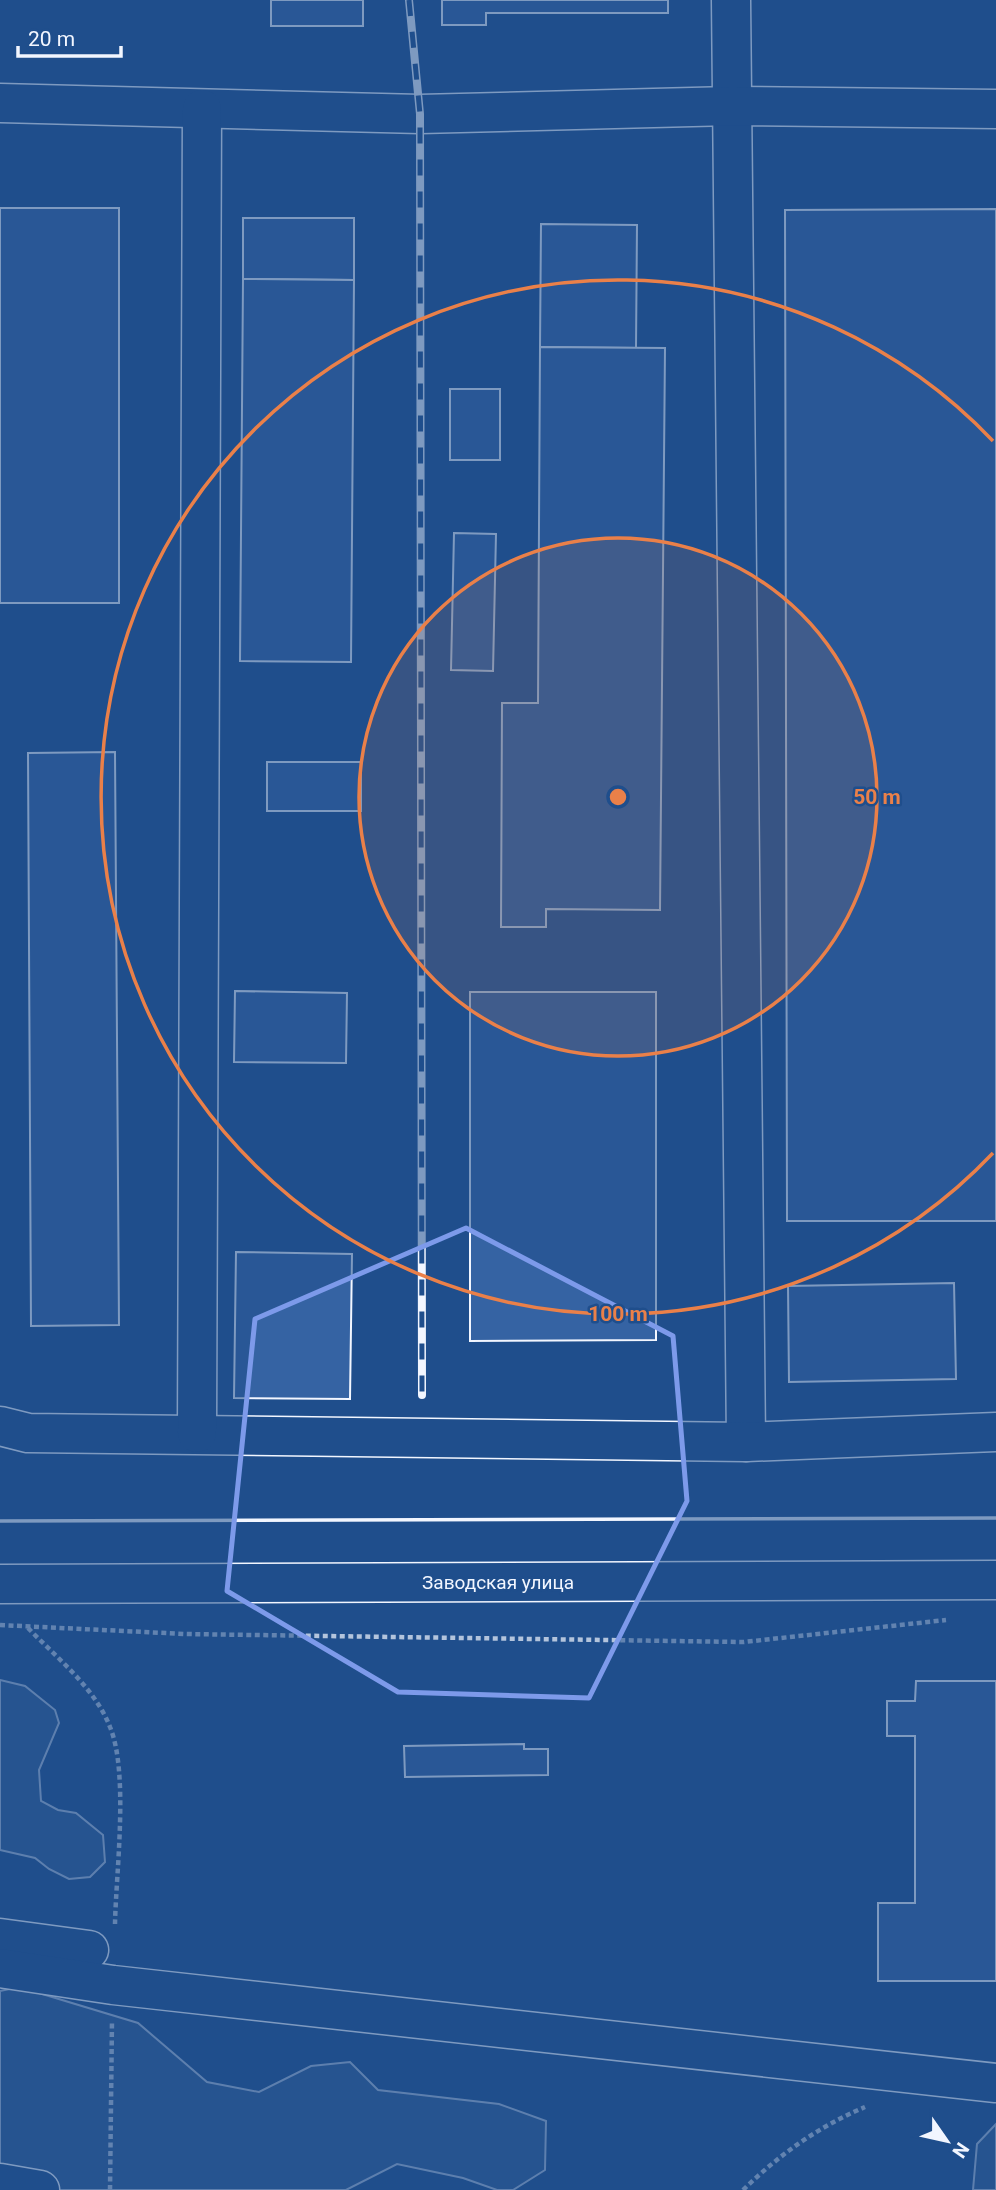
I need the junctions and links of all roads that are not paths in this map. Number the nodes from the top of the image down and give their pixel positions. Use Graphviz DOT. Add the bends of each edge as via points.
graph roads {
  1 [pos="731,0"];
  2 [pos="0,103"];
  3 [pos="731,106"];
  4 [pos="996,109"];
  5 [pos="202,110"];
  6 [pos="0,1426"];
  7 [pos="996,1432"];
  8 [pos="197,1433"];
  9 [pos="746,1442"];
  10 [pos="996,1580"];
  11 [pos="0,1584"];
  12 [pos="0,1938"];
  13 [pos="89,1950"];
  14 [pos="0,1968"];
  15 [pos="996,2083"];
  16 [pos="0,2183"];
  17 [pos="40,2190"];
  1 -- 3 [label="street"];
  2 -- 5 [label="street"];
  3 -- 4 [label="street"];
  3 -- 5 [label="street" via="420,114"];
  3 -- 9 [label="street"];
  5 -- 8 [label="street"];
  6 -- 8 [label="street" via="28,1433"];
  7 -- 9 [label="street"];
  8 -- 9 [label="street"];
  10 -- 11 [label="street, Заводская улица"];
  12 -- 13 [label="street"];
  14 -- 15 [label="street" via="113,1986"];
  16 -- 17 [label="street"];
}
